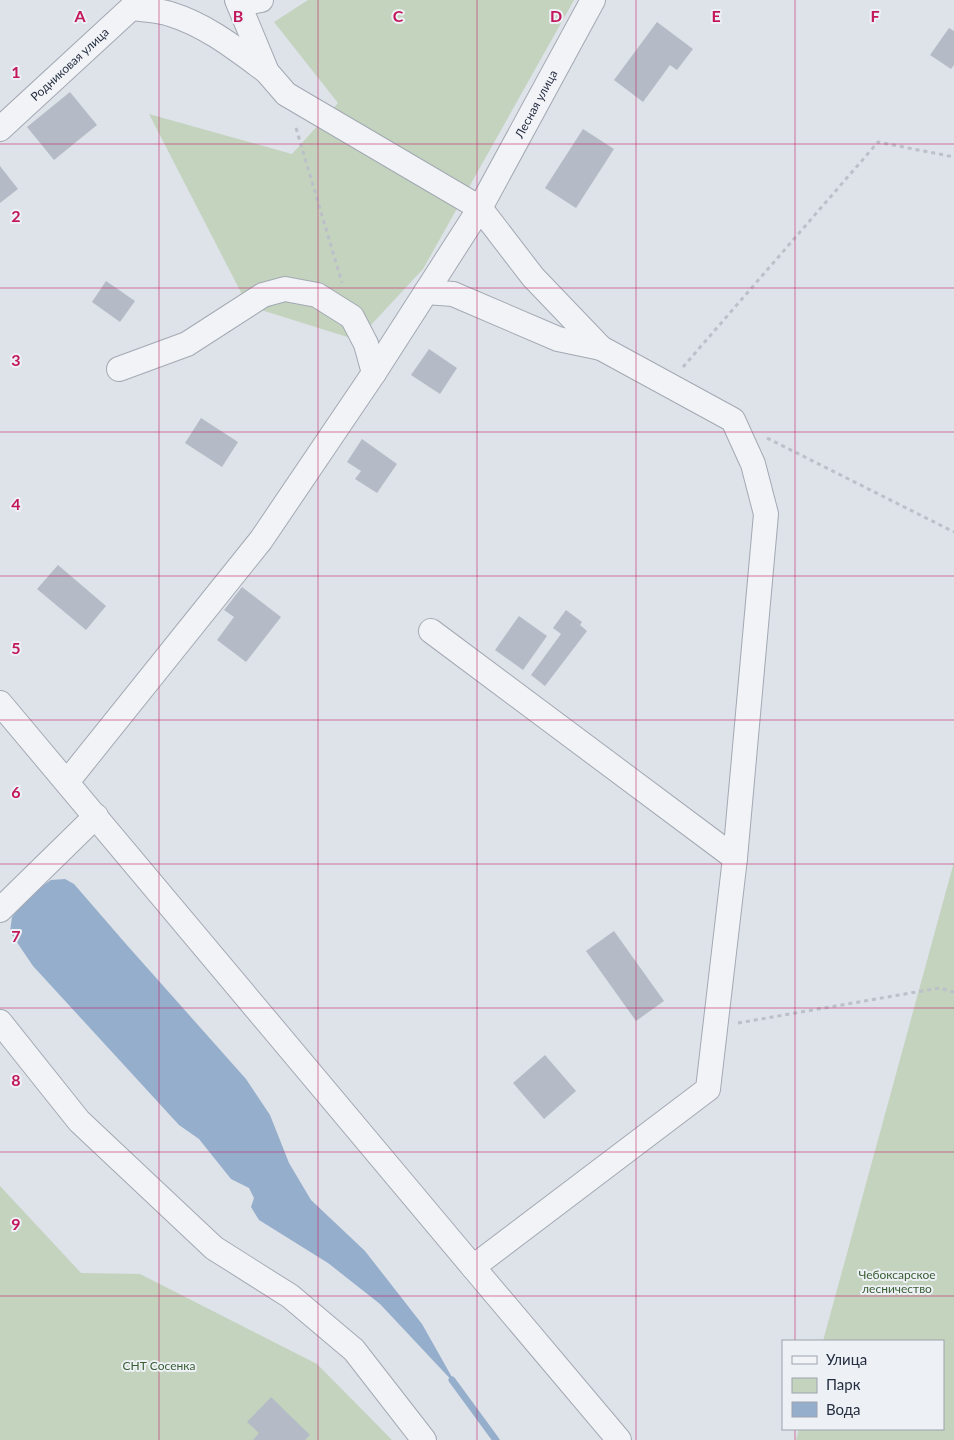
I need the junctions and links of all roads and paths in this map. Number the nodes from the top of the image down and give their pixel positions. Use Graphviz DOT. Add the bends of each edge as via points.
graph roads {
  1 [pos="593,0"];
  2 [pos="246,1"];
  3 [pos="136,4"];
  4 [pos="267,72"];
  5 [pos="286,94"];
  6 [pos="0,129"];
  7 [pos="954,157"];
  8 [pos="480,208"];
  9 [pos="426,292"];
  10 [pos="352,317"];
  11 [pos="601,348"];
  12 [pos="119,369"];
  13 [pos="374,373"];
  14 [pos="668,384"];
  15 [pos="733,420"];
  16 [pos="954,532"];
  17 [pos="432,631"];
  18 [pos="0,703"];
  19 [pos="67,782"];
  20 [pos="96,816"];
  21 [pos="735,858"];
  22 [pos="0,910"];
  23 [pos="954,992"];
  24 [pos="0,1022"];
  25 [pos="715,1027"];
  26 [pos="473,1268"];
  27 [pos="424,1440"];
  28 [pos="619,1440"];
  1 -- 8 [label="street, Лесная улица"];
  2 -- 4 [label="street"];
  3 -- 4 [label="street" via="194,22"];
  3 -- 6 [label="street, Родниковая улица"];
  4 -- 5 [label="street"];
  5 -- 8 [label="street"];
  5 -- 10 [label="path"];
  7 -- 14 [label="path" via="878,142"];
  8 -- 9 [label="street, Лесная улица"];
  8 -- 11 [label="street" via="533,277"];
  9 -- 11 [label="street" via="453,294 558,339"];
  9 -- 13 [label="street, Лесная улица"];
  10 -- 12 [label="street" via="317,295 284,290 263,295 187,344"];
  10 -- 13 [label="street" via="366,344"];
  11 -- 14 [label="street"];
  13 -- 19 [label="street, Лесная улица" via="261,540"];
  14 -- 15 [label="street"];
  15 -- 16 [label="path"];
  15 -- 21 [label="street" via="753,464 766,514"];
  17 -- 21 [label="street"];
  18 -- 19 [label="street"];
  19 -- 20 [label="street"];
  20 -- 22 [label="street"];
  20 -- 26 [label="street"];
  21 -- 25 [label="street"];
  23 -- 25 [label="path" via="939,988"];
  24 -- 27 [label="street" via="78,1121 214,1248 290,1296 354,1350"];
  25 -- 26 [label="street" via="708,1089"];
  26 -- 28 [label="street"];
}
